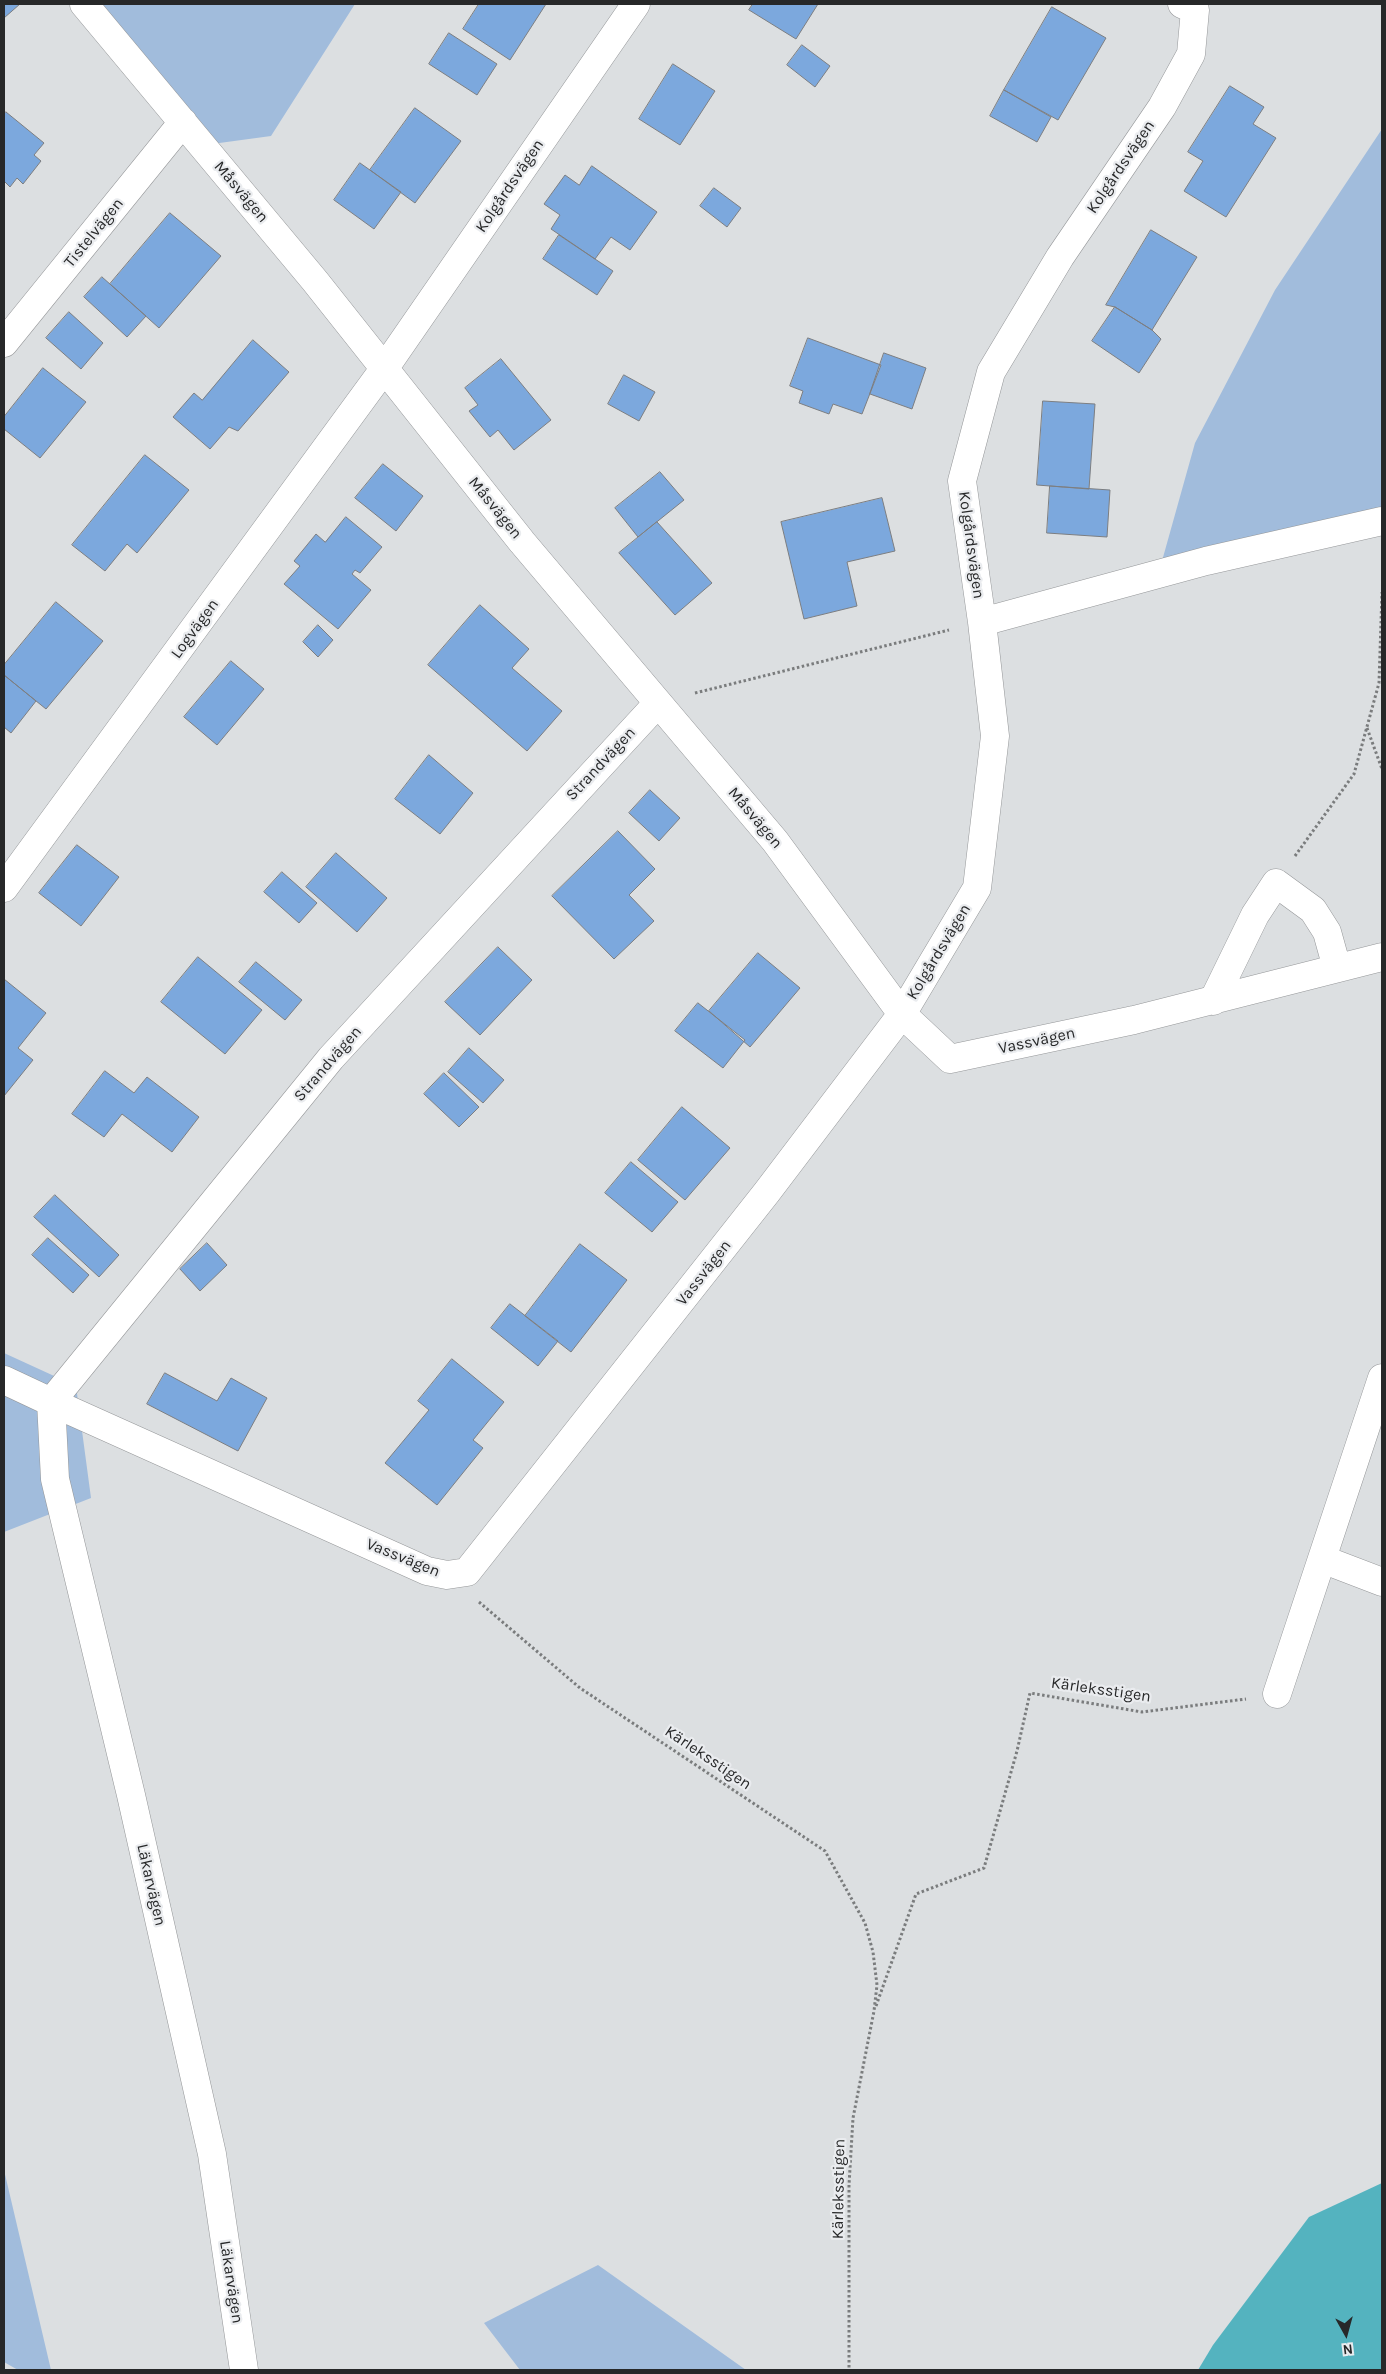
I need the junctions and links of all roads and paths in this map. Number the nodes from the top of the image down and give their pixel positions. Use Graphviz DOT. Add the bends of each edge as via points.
graph roads {
  1 [pos="84,4"];
  2 [pos="636,4"];
  3 [pos="1182,4"];
  4 [pos="184,122"];
  5 [pos="4,343"];
  6 [pos="384,369"];
  7 [pos="1382,521"];
  8 [pos="1382,592"];
  9 [pos="982,622"];
  10 [pos="658,703"];
  11 [pos="1366,728"];
  12 [pos="1382,769"];
  13 [pos="1276,883"];
  14 [pos="4,888"];
  15 [pos="1382,957"];
  16 [pos="1337,968"];
  17 [pos="1213,1001"];
  18 [pos="902,1014"];
  19 [pos="1382,1378"];
  20 [pos="4,1380"];
  21 [pos="51,1402"];
  22 [pos="1322,1560"];
  23 [pos="447,1576"];
  24 [pos="1382,1582"];
  25 [pos="1277,1694"];
  26 [pos="874,2011"];
  27 [pos="244,2370"];
  28 [pos="849,2370"];
  1 -- 4 [label="street, Måsvägen"];
  2 -- 6 [label="street, Kolgårdsvägen"];
  3 -- 9 [label="street, Kolgårdsvägen" via="1195,10 1191,54 1162,107 1060,257 991,372 962,481"];
  4 -- 5 [label="street, Tistelvägen"];
  4 -- 6 [label="street, Måsvägen"];
  6 -- 10 [label="street, Måsvägen" via="522,542"];
  6 -- 14 [label="street, Logvägen"];
  7 -- 9 [label="street" via="1206,561"];
  8 -- 11 [label="path" via="1379,683"];
  9 -- 10 [label="path"];
  9 -- 18 [label="street, Kolgårdsvägen" via="995,736 977,888"];
  10 -- 18 [label="street, Måsvägen" via="775,841"];
  10 -- 21 [label="street, Strandvägen" via="331,1058"];
  11 -- 12 [label="path"];
  11 -- 13 [label="path" via="1354,774"];
  13 -- 16 [label="street" via="1313,910 1327,932"];
  13 -- 17 [label="street" via="1255,915"];
  15 -- 16 [label="street, Vassvägen"];
  16 -- 17 [label="street, Vassvägen"];
  17 -- 18 [label="street, Vassvägen" via="950,1059"];
  18 -- 23 [label="street, Vassvägen" via="767,1192 467,1572"];
  19 -- 22 [label="street"];
  20 -- 21 [label="street"];
  21 -- 23 [label="street, Vassvägen" via="427,1571"];
  21 -- 27 [label="street, Läkarvägen" via="55,1479 212,2154"];
  22 -- 24 [label="street"];
  22 -- 25 [label="street"];
  23 -- 26 [label="path, Kärleksstigen" via="580,1688 825,1851 865,1923 877,1985"];
  25 -- 26 [label="path, Kärleksstigen" via="1142,1712 1030,1693 1018,1751 984,1868 916,1894"];
  26 -- 28 [label="path, Kärleksstigen" via="853,2118 849,2185"];
}
